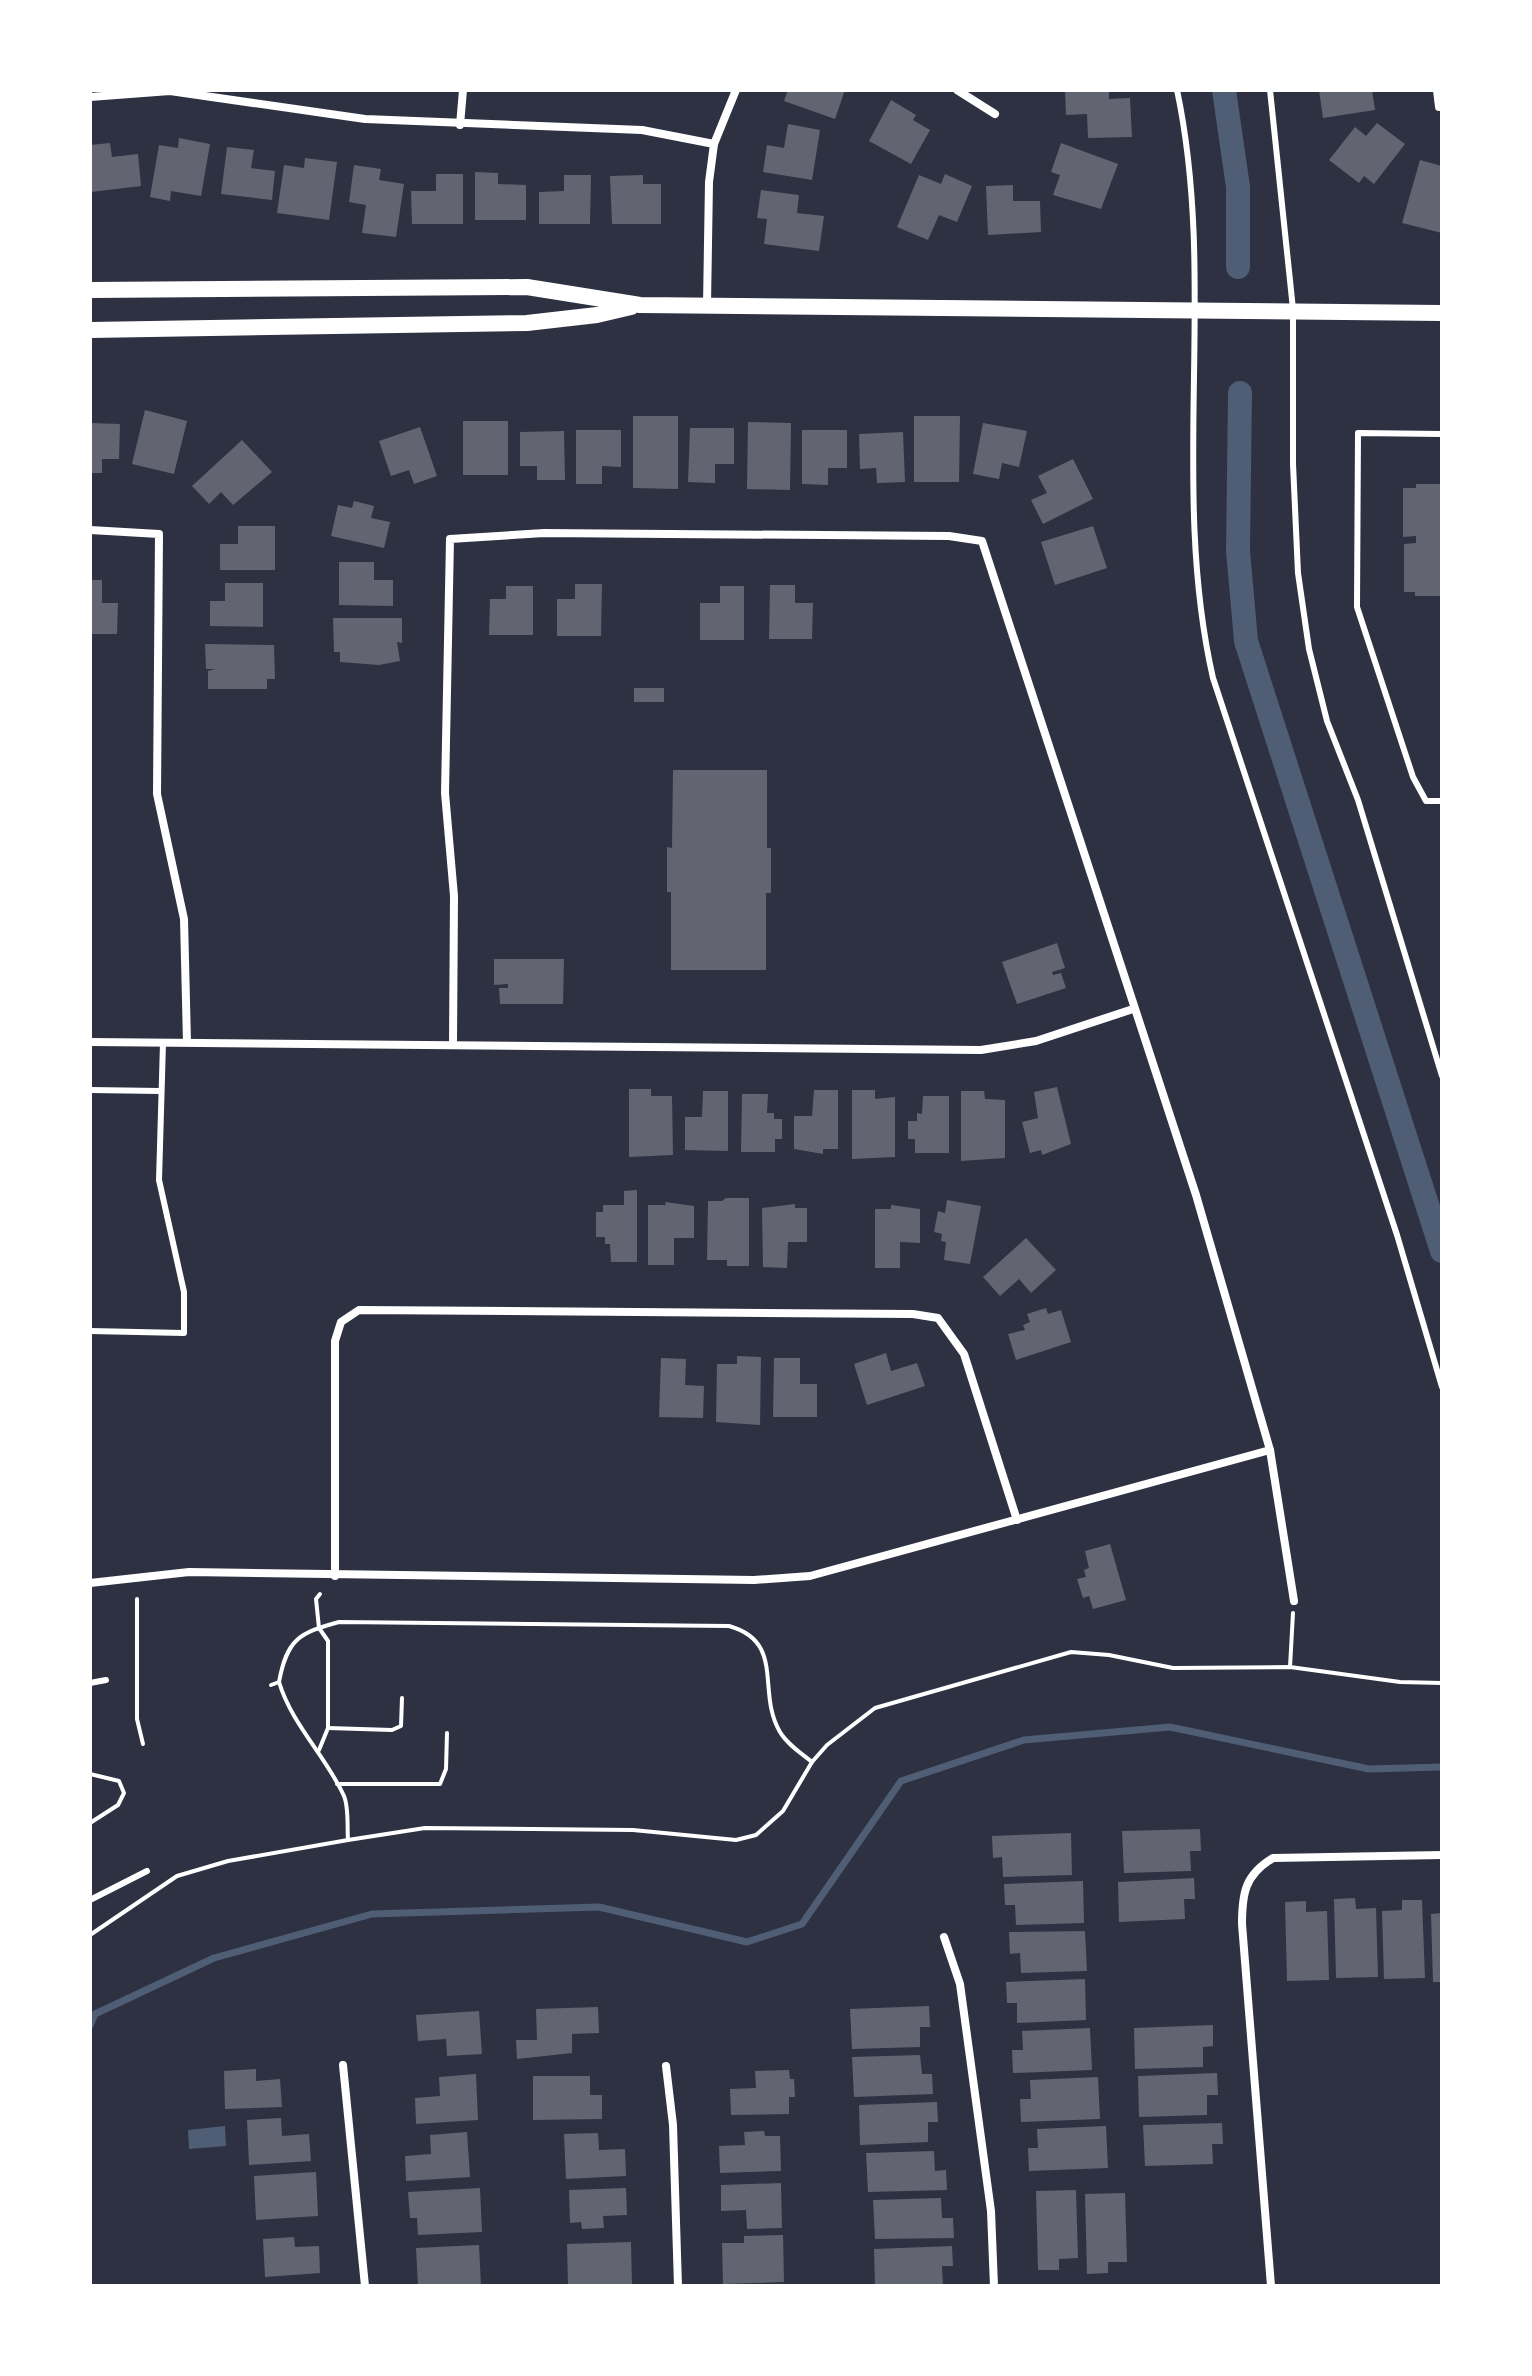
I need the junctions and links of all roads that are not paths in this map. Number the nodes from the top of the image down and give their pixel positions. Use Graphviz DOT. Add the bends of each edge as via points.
graph roads {
  1 [pos="463,90"];
  2 [pos="736,90"];
  3 [pos="957,90"];
  4 [pos="1177,90"];
  5 [pos="1270,90"];
  6 [pos="1437,90"];
  7 [pos="90,97"];
  8 [pos="1442,107"];
  9 [pos="995,114"];
  10 [pos="460,125"];
  11 [pos="714,144"];
  12 [pos="90,290"];
  13 [pos="640,305"];
  14 [pos="707,305"];
  15 [pos="1195,309"];
  16 [pos="1293,309"];
  17 [pos="1442,313"];
  18 [pos="90,330"];
  19 [pos="1442,434"];
  20 [pos="90,530"];
  21 [pos="1442,801"];
  22 [pos="1133,1009"];
  23 [pos="90,1042"];
  24 [pos="187,1042"];
  25 [pos="163,1043"];
  26 [pos="453,1044"];
  27 [pos="1442,1076"];
  28 [pos="90,1090"];
  29 [pos="160,1091"];
  30 [pos="90,1331"];
  31 [pos="1442,1387"];
  32 [pos="1270,1450"];
  33 [pos="1017,1520"];
  34 [pos="335,1576"];
  35 [pos="90,1583"];
  36 [pos="1294,1601"];
  37 [pos="106,1680"];
  38 [pos="90,1683"];
  39 [pos="1442,1855"];
  40 [pos="147,1871"];
  41 [pos="90,1900"];
  42 [pos="944,1937"];
  43 [pos="343,2065"];
  44 [pos="666,2066"];
  45 [pos="365,2286"];
  46 [pos="678,2286"];
  47 [pos="994,2286"];
  48 [pos="1271,2286"];
  1 -- 10 [label="street"];
  2 -- 11 [label="street"];
  3 -- 9 [label="street"];
  4 -- 15 [label="lane" via="1191,175"];
  5 -- 16 [label="lane"];
  6 -- 8 [label="street"];
  7 -- 10 [label="street" via="170,91 365,119"];
  10 -- 11 [label="street" via="642,130"];
  11 -- 14 [label="street"];
  12 -- 13 [label="main road" via="527,287"];
  13 -- 14 [label="main road"];
  13 -- 18 [label="main road" via="527,323"];
  14 -- 15 [label="main road"];
  15 -- 16 [label="main road"];
  15 -- 31 [label="lane" via="1196,547 1203,635"];
  16 -- 17 [label="main road"];
  16 -- 27 [label="lane" via="1296,526 1309,649 1327,721 1358,800"];
  19 -- 21 [label="lane" via="1358,433 1357,585 1357,607 1413,777 1426,801"];
  20 -- 24 [label="street" via="159,534 157,794 184,919"];
  22 -- 26 [label="street" via="1036,1041 981,1050"];
  22 -- 26 [label="street" via="982,541 949,536 503,534 450,539 445,793 454,896"];
  22 -- 32 [label="street" via="1196,1195"];
  23 -- 25 [label="street"];
  24 -- 25 [label="street"];
  24 -- 26 [label="street"];
  25 -- 29 [label="lane"];
  28 -- 29 [label="lane"];
  29 -- 30 [label="lane" via="159,1180 184,1292 184,1333"];
  32 -- 33 [label="street"];
  32 -- 36 [label="street"];
  33 -- 34 [label="street" via="810,1576"];
  33 -- 34 [label="street" via="964,1354 938,1318 359,1310 341,1322 335,1341"];
  34 -- 35 [label="street" via="189,1572"];
  37 -- 38 [label="lane"];
  39 -- 48 [label="street" via="1273,1858 1246,1882 1242,1924"];
  40 -- 41 [label="lane"];
  42 -- 47 [label="street" via="960,1984 991,2211"];
  43 -- 45 [label="street"];
  44 -- 46 [label="street"];
}
